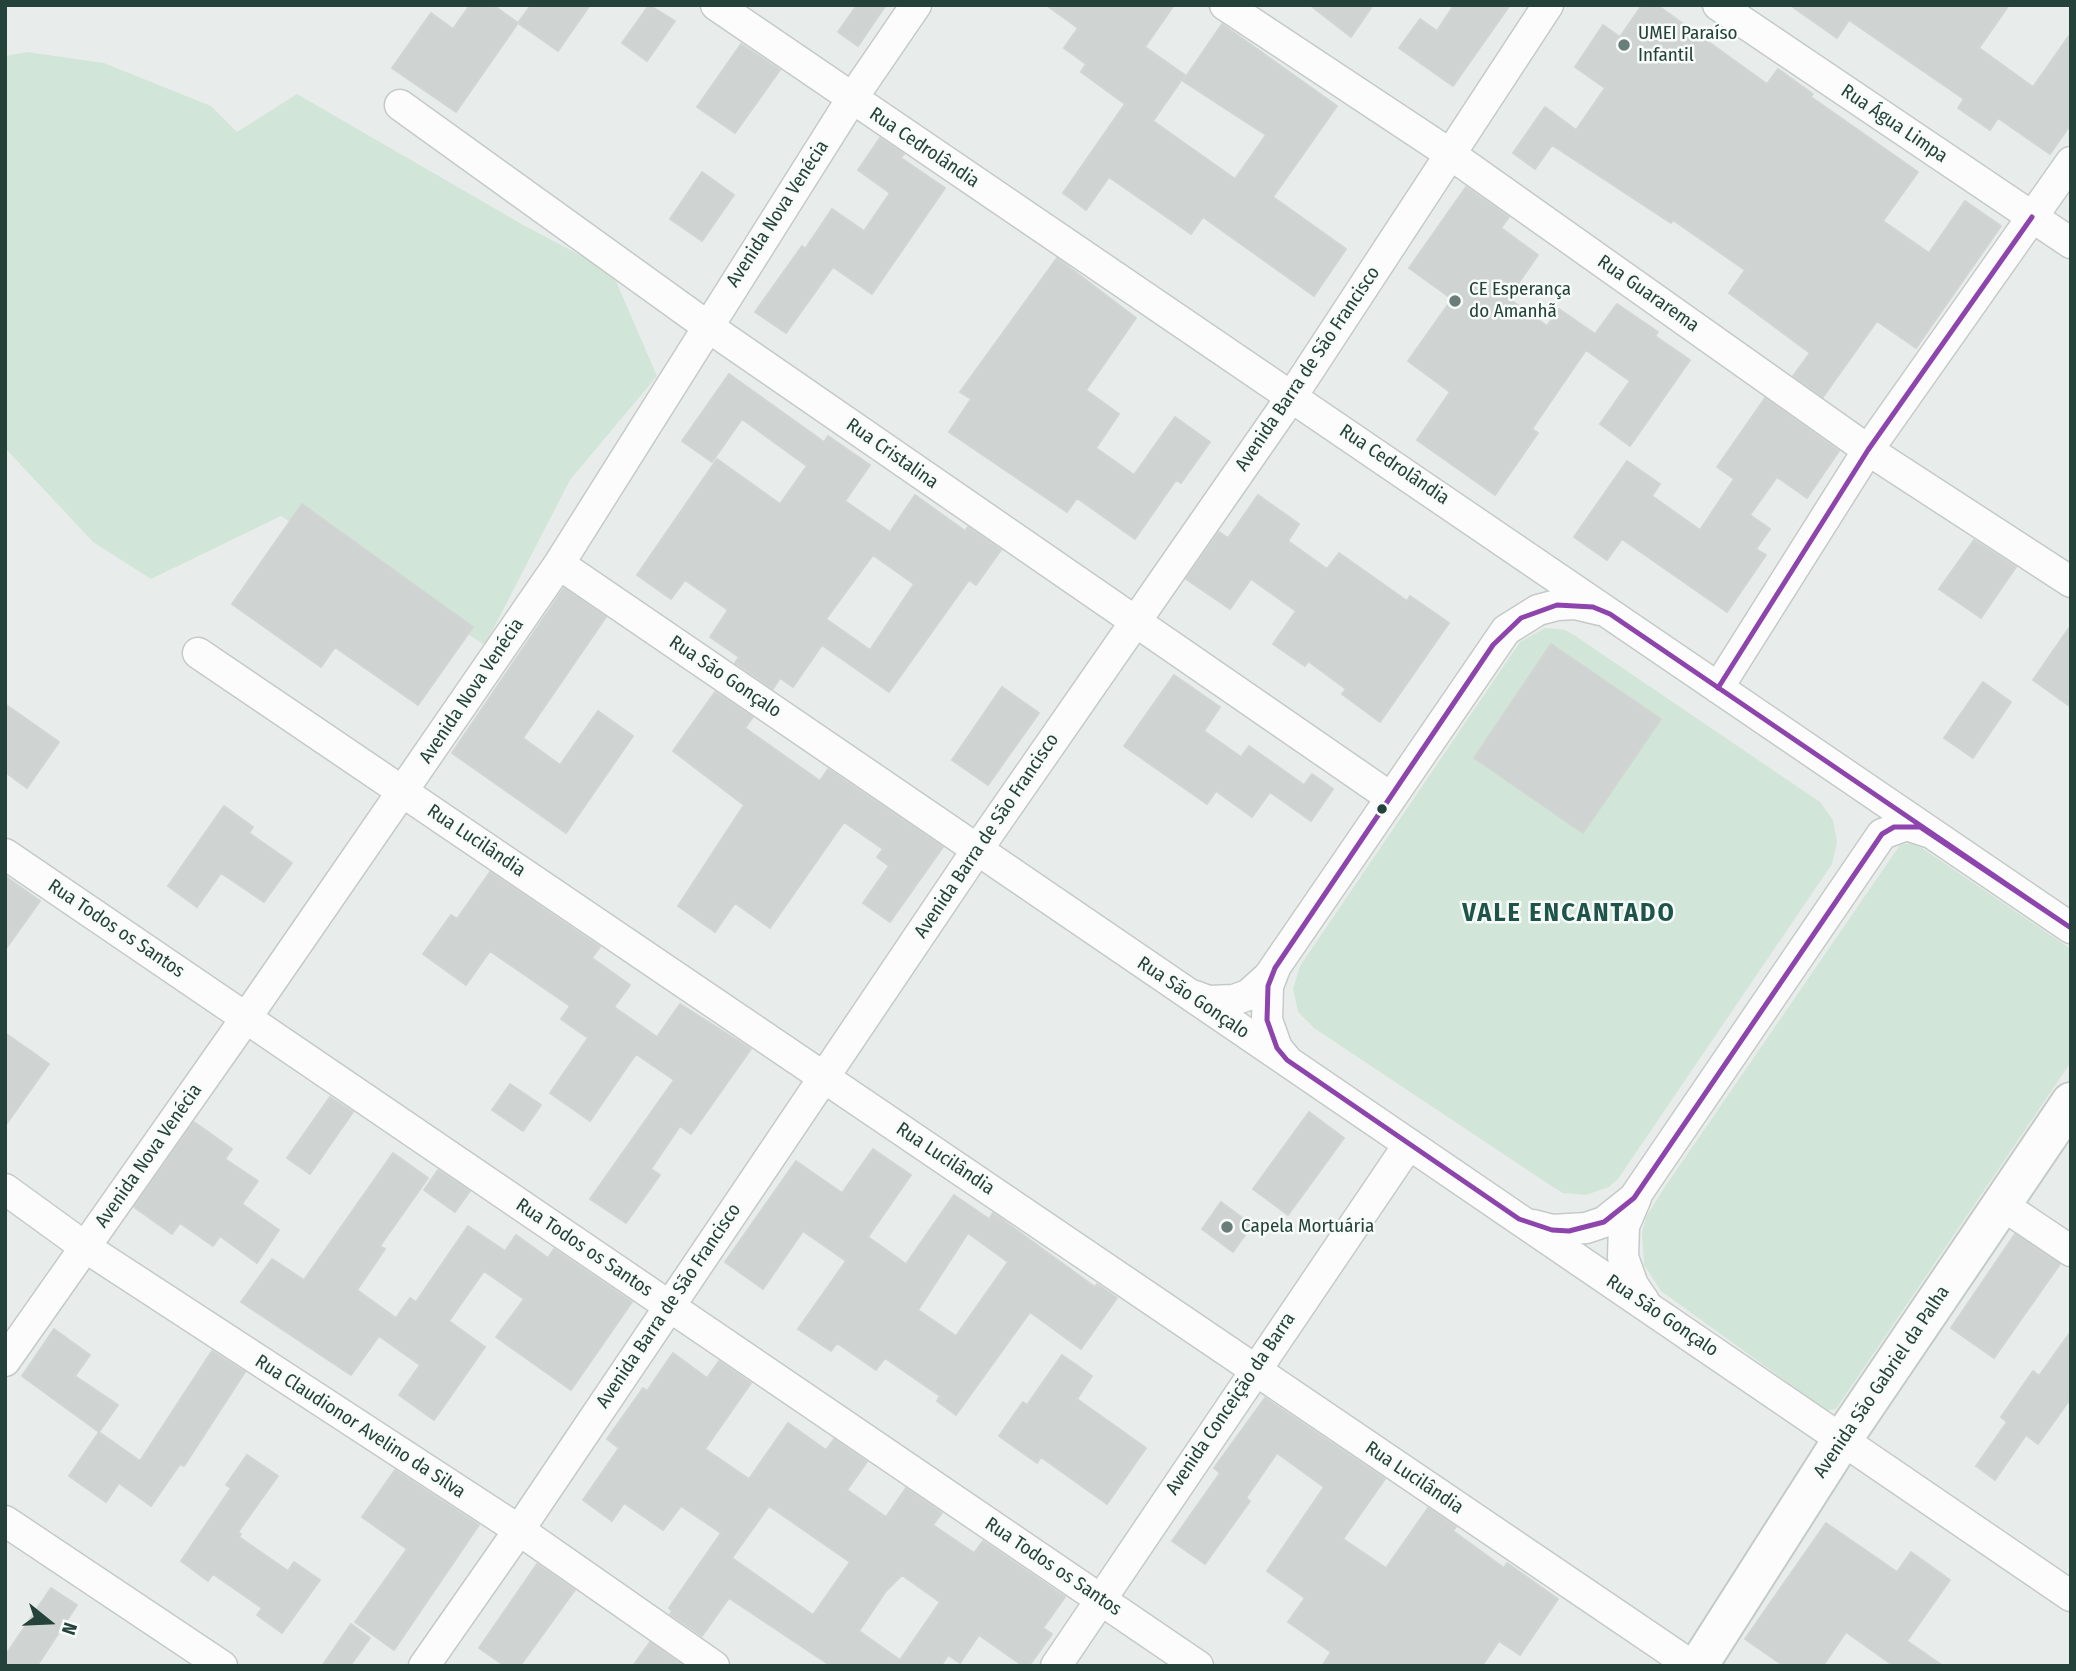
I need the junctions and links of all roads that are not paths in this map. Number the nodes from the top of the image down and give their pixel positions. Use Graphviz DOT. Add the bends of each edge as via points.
graph roads {
  1 [pos="716,5"];
  2 [pos="916,5"];
  3 [pos="1225,5"];
  4 [pos="1548,5"];
  5 [pos="1718,5"];
  6 [pos="851,100"];
  7 [pos="400,104"];
  8 [pos="1450,154"];
  9 [pos="2071,162"];
  10 [pos="2032,217"];
  11 [pos="2071,243"];
  12 [pos="707,326"];
  13 [pos="1292,396"];
  14 [pos="1868,450"];
  15 [pos="559,564"];
  16 [pos="2071,582"];
  17 [pos="1610,614"];
  18 [pos="1135,622"];
  19 [pos="198,653"];
  20 [pos="1718,688"];
  21 [pos="1840,771"];
  22 [pos="403,791"];
  23 [pos="1390,797"];
  24 [pos="1931,834"];
  25 [pos="977,850"];
  26 [pos="5,854"];
  27 [pos="1857,871"];
  28 [pos="2071,928"];
  29 [pos="1285,953"];
  30 [pos="1183,991"];
  31 [pos="246,1018"];
  32 [pos="1287,1060"];
  33 [pos="823,1077"];
  34 [pos="2071,1102"];
  35 [pos="1409,1144"];
  36 [pos="1645,1182"];
  37 [pos="5,1189"];
  38 [pos="2001,1205"];
  39 [pos="1519,1219"];
  40 [pos="85,1247"];
  41 [pos="2071,1251"];
  42 [pos="668,1305"];
  43 [pos="1652,1309"];
  44 [pos="5,1361"];
  45 [pos="1255,1369"];
  46 [pos="1842,1440"];
  47 [pos="5,1521"];
  48 [pos="519,1530"];
  49 [pos="2071,1596"];
  50 [pos="1100,1599"];
  51 [pos="222,1666"];
  52 [pos="424,1666"];
  53 [pos="714,1666"];
  54 [pos="1056,1666"];
  55 [pos="1198,1666"];
  56 [pos="1692,1666"];
  57 [pos="1698,1666"];
  1 -- 6 [label="street, Rua Cedrolândia"];
  2 -- 6 [label="street, Avenida Nova Venécia"];
  3 -- 8 [label="street, Rua Guararema"];
  4 -- 8 [label="street, Avenida Barra de São Francisco"];
  5 -- 10 [label="street, Rua Água Limpa"];
  6 -- 12 [label="street, Avenida Nova Venécia"];
  6 -- 13 [label="street, Rua Cedrolândia"];
  7 -- 12 [label="street, Rua Cristalina"];
  8 -- 13 [label="street, Avenida Barra de São Francisco"];
  8 -- 14 [label="street, Rua Guararema"];
  9 -- 10 [label="street"];
  10 -- 11 [label="street, Rua Água Limpa"];
  10 -- 14 [label="street"];
  12 -- 15 [label="street, Avenida Nova Venécia"];
  12 -- 18 [label="street, Rua Cristalina"];
  13 -- 17 [label="street, Rua Cedrolândia"];
  13 -- 18 [label="street, Avenida Barra de São Francisco"];
  14 -- 16 [label="street, Rua Guararema"];
  14 -- 20 [label="street"];
  15 -- 22 [label="street, Avenida Nova Venécia"];
  15 -- 25 [label="street, Rua São Gonçalo"];
  17 -- 20 [label="street, Rua Cedrolândia"];
  17 -- 23 [label="street" via="1593,607 1556,605 1529,614 1506,630"];
  18 -- 23 [label="street, Rua Cristalina"];
  18 -- 25 [label="street, Avenida Barra de São Francisco"];
  19 -- 22 [label="street, Rua Lucilândia"];
  20 -- 21 [label="street, Rua Cedrolândia"];
  21 -- 24 [label="street, Rua Cedrolândia"];
  21 -- 27 [label="street" via="1858,792 1867,819 1868,837"];
  22 -- 31 [label="street, Avenida Nova Venécia"];
  22 -- 33 [label="street, Rua Lucilândia"];
  23 -- 29 [label="street"];
  24 -- 27 [label="street" via="1920,827 1894,827 1882,834"];
  24 -- 28 [label="street, Rua Cedrolândia"];
  25 -- 30 [label="street, Rua São Gonçalo"];
  25 -- 33 [label="street, Avenida Barra de São Francisco"];
  26 -- 31 [label="street, Rua Todos os Santos"];
  27 -- 36 [label="street"];
  29 -- 30 [label="street" via="1259,987 1234,1000 1208,1001"];
  29 -- 32 [label="street" via="1268,986 1266,1004 1271,1034"];
  30 -- 32 [label="street, Rua São Gonçalo"];
  31 -- 40 [label="street, Avenida Nova Venécia"];
  31 -- 42 [label="street, Rua Todos os Santos"];
  32 -- 35 [label="street, Rua São Gonçalo"];
  33 -- 42 [label="street, Avenida Barra de São Francisco"];
  33 -- 45 [label="street, Rua Lucilândia"];
  34 -- 38 [label="main road, Avenida São Gabriel da Palha"];
  35 -- 39 [label="street, Rua São Gonçalo"];
  35 -- 45 [label="street, Avenida Conceição da Barra"];
  36 -- 39 [label="street" via="1621,1211 1586,1228 1552,1230"];
  36 -- 43 [label="street" via="1629,1211 1623,1249 1633,1285"];
  37 -- 40 [label="street, Rua Claudionor Avelino da Silva"];
  38 -- 41 [label="street"];
  38 -- 46 [label="main road, Avenida São Gabriel da Palha"];
  39 -- 43 [label="street, Rua São Gonçalo"];
  40 -- 44 [label="street, Avenida Nova Venécia"];
  40 -- 48 [label="street, Rua Claudionor Avelino da Silva"];
  42 -- 48 [label="street, Avenida Barra de São Francisco"];
  42 -- 50 [label="street, Rua Todos os Santos"];
  43 -- 46 [label="street, Rua São Gonçalo"];
  45 -- 50 [label="street, Avenida Conceição da Barra"];
  45 -- 56 [label="street, Rua Lucilândia"];
  46 -- 49 [label="street, Rua São Gonçalo"];
  46 -- 57 [label="main road, Avenida São Gabriel da Palha"];
  47 -- 51 [label="street"];
  48 -- 52 [label="street, Avenida Barra de São Francisco"];
  48 -- 53 [label="street, Rua Claudionor Avelino da Silva"];
  50 -- 54 [label="street, Avenida Conceição da Barra"];
  50 -- 55 [label="street, Rua Todos os Santos"];
}
